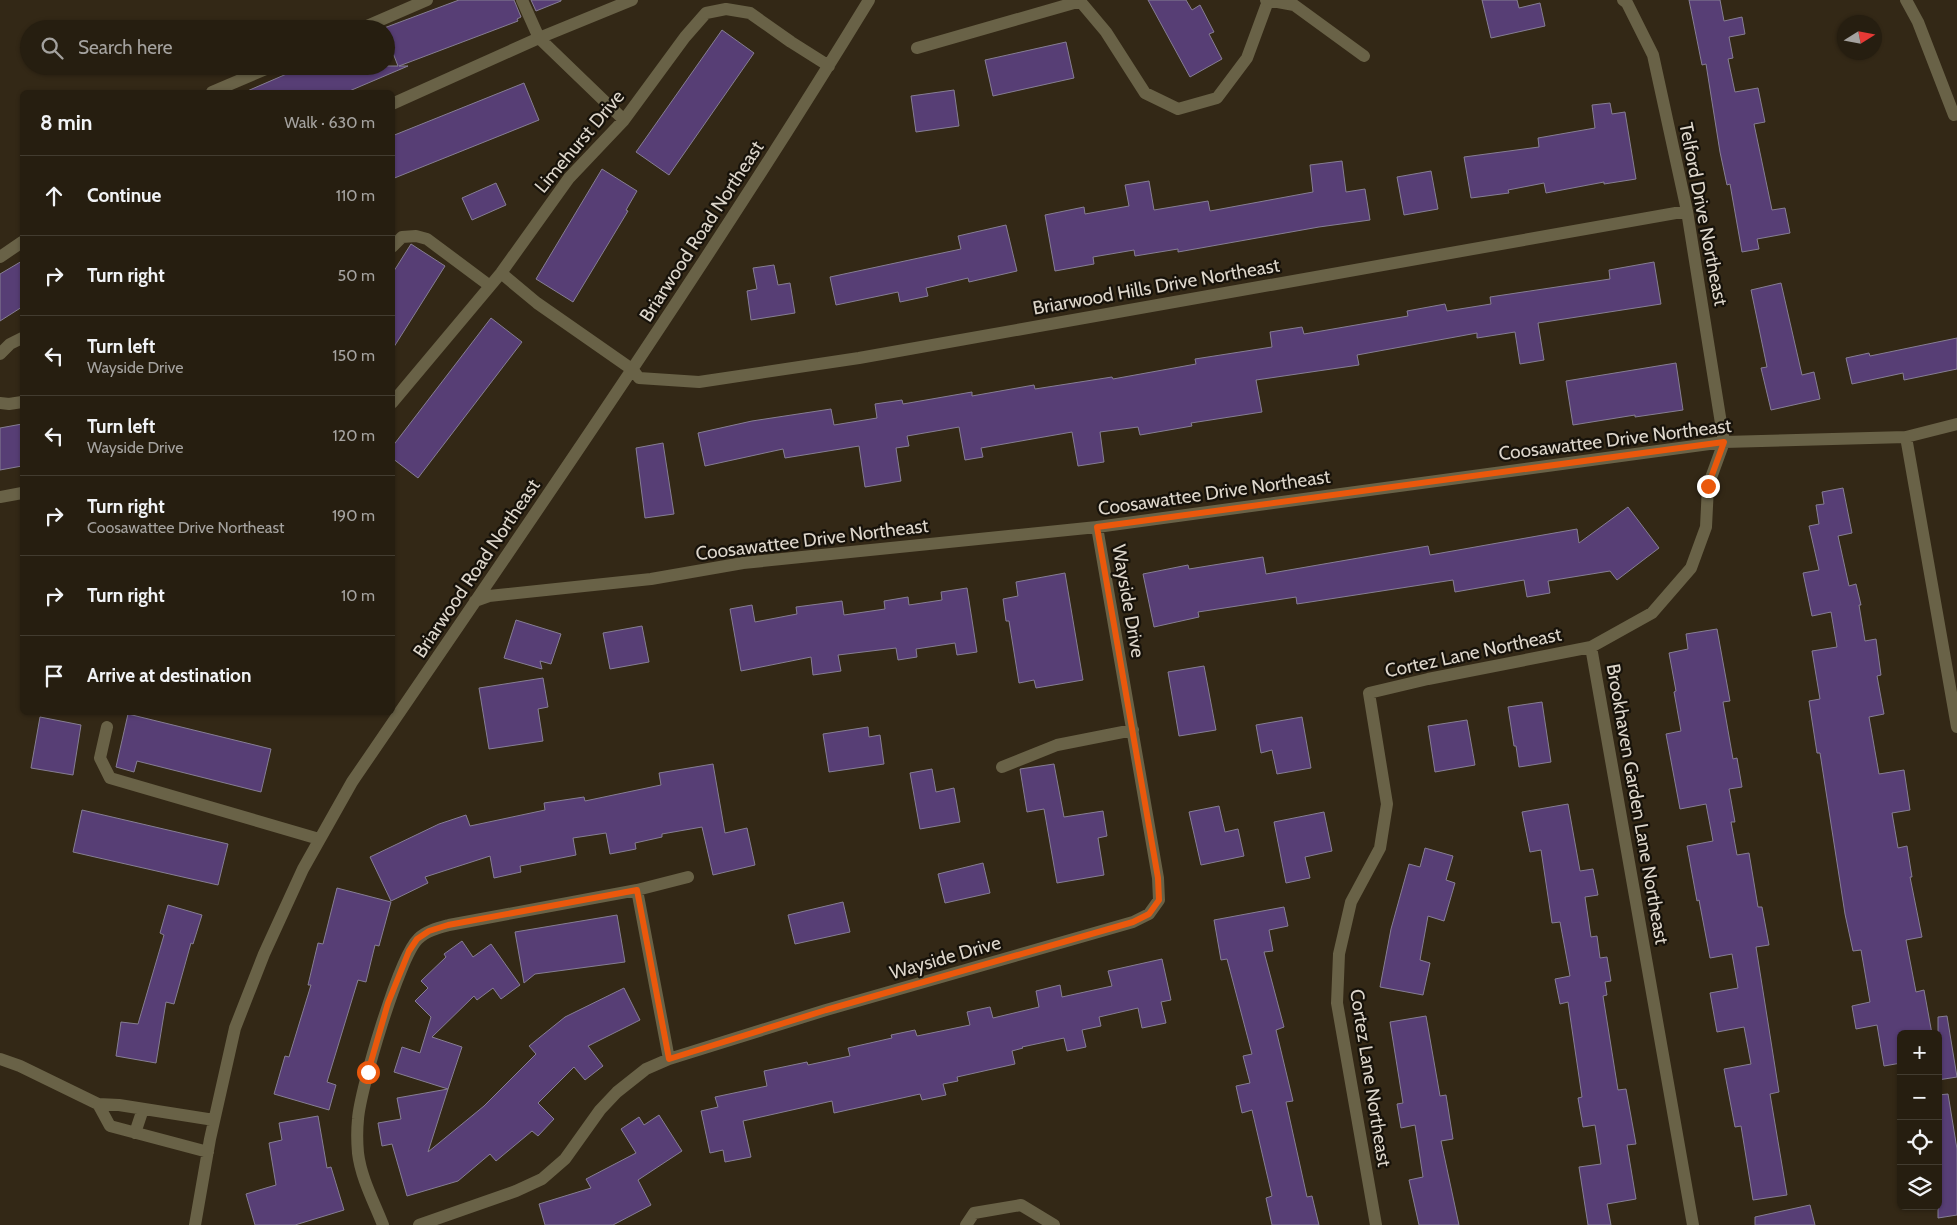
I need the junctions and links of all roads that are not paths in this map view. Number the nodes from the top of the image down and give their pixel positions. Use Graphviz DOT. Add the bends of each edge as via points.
graph roads {
  1 [pos="426,0"];
  2 [pos="522,0"];
  3 [pos="632,0"];
  4 [pos="869,0"];
  5 [pos="1267,0"];
  6 [pos="1623,0"];
  7 [pos="1906,0"];
  8 [pos="1080,1"];
  9 [pos="380,20"];
  10 [pos="539,38"];
  11 [pos="917,48"];
  12 [pos="1364,56"];
  13 [pos="829,66"];
  14 [pos="252,75"];
  15 [pos="217,90"];
  16 [pos="395,103"];
  17 [pos="1954,115"];
  18 [pos="624,120"];
  19 [pos="1687,211"];
  20 [pos="20,243"];
  21 [pos="395,244"];
  22 [pos="0,257"];
  23 [pos="501,272"];
  24 [pos="490,286"];
  25 [pos="20,339"];
  26 [pos="0,354"];
  27 [pos="633,370"];
  28 [pos="395,399"];
  29 [pos="20,402"];
  30 [pos="0,403"];
  31 [pos="1957,424"];
  32 [pos="1906,437"];
  33 [pos="1724,442"];
  34 [pos="20,493"];
  35 [pos="0,497"];
  36 [pos="1097,527"];
  37 [pos="475,601"];
  38 [pos="1591,647"];
  39 [pos="107,727"];
  40 [pos="1957,727"];
  41 [pos="1133,730"];
  42 [pos="1002,767"];
  43 [pos="319,839"];
  44 [pos="688,877"];
  45 [pos="637,890"];
  46 [pos="0,1059"];
  47 [pos="669,1059"];
  48 [pos="98,1104"];
  49 [pos="143,1109"];
  50 [pos="214,1120"];
  51 [pos="135,1133"];
  52 [pos="208,1152"];
  53 [pos="195,1225"];
  54 [pos="383,1225"];
  55 [pos="419,1225"];
  56 [pos="966,1225"];
  57 [pos="1054,1225"];
  58 [pos="1376,1225"];
  59 [pos="1693,1225"];
  1 -- 9 [label="street"];
  2 -- 10 [label="street"];
  3 -- 10 [label="street"];
  4 -- 13 [label="street, Briarwood Road Northeast"];
  5 -- 8 [label="street" via="1247,58 1217,98 1178,109 1144,93 1106,32"];
  5 -- 12 [label="street" via="1294,5"];
  6 -- 19 [label="street, Telford Drive Northeast" via="1627,2 1653,55"];
  7 -- 17 [label="street" via="1918,22"];
  8 -- 11 [label="street"];
  10 -- 16 [label="street"];
  10 -- 18 [label="street"];
  13 -- 18 [label="street, Limehurst Drive" via="750,13 726,9 706,13"];
  13 -- 27 [label="street, Briarwood Road Northeast"];
  14 -- 15 [label="street"];
  18 -- 23 [label="street, Limehurst Drive" via="569,178"];
  19 -- 27 [label="street, Briarwood Hills Drive Northeast" via="859,358 699,382 639,378"];
  19 -- 33 [label="street, Telford Drive Northeast"];
  20 -- 22 [label="street"];
  21 -- 24 [label="street" via="402,237 427,239"];
  23 -- 24 [label="street, Limehurst Drive"];
  23 -- 27 [label="street, Briarwood Hills Drive Northeast" via="537,303"];
  24 -- 28 [label="street, Limehurst Drive"];
  25 -- 26 [label="street"];
  27 -- 37 [label="street, Briarwood Road Northeast"];
  29 -- 30 [label="street"];
  31 -- 32 [label="street, Coosawattee Drive Northeast"];
  32 -- 33 [label="street, Coosawattee Drive Northeast"];
  32 -- 40 [label="street"];
  33 -- 36 [label="street, Coosawattee Drive Northeast"];
  33 -- 38 [label="street, Brookhaven Garden Lane Northeast" via="1708,486 1706,527 1691,568 1652,613"];
  34 -- 35 [label="street"];
  36 -- 37 [label="street, Coosawattee Drive Northeast" via="744,563 651,579 489,596"];
  36 -- 41 [label="street, Wayside Drive"];
  37 -- 43 [label="street, Briarwood Road Northeast" via="352,782"];
  38 -- 58 [label="street, Cortez Lane Northeast" via="1368,693 1387,804 1380,848 1351,902 1339,954 1337,1003"];
  38 -- 59 [label="street, Brookhaven Garden Lane Northeast"];
  39 -- 43 [label="street" via="100,758 110,778"];
  41 -- 42 [label="street" via="1056,746"];
  41 -- 47 [label="street, Wayside Drive" via="1158,878 1159,900 1149,914 1087,936 826,1010"];
  43 -- 50 [label="street, Briarwood Road Northeast" via="264,954 235,1028"];
  44 -- 45 [label="street"];
  45 -- 47 [label="street"];
  45 -- 54 [label="street" via="448,925 417,939 388,1003 358,1118 358,1152 363,1174"];
  46 -- 48 [label="street"];
  47 -- 55 [label="street, Wayside Drive" via="646,1069 617,1092 565,1159 542,1179"];
  48 -- 49 [label="street"];
  48 -- 51 [label="street" via="110,1126"];
  49 -- 50 [label="street"];
  49 -- 51 [label="street"];
  50 -- 52 [label="street, Briarwood Road Northeast"];
  51 -- 52 [label="street"];
  52 -- 53 [label="street, Briarwood Road Northeast"];
  56 -- 57 [label="street" via="974,1213 1022,1205"];
}
